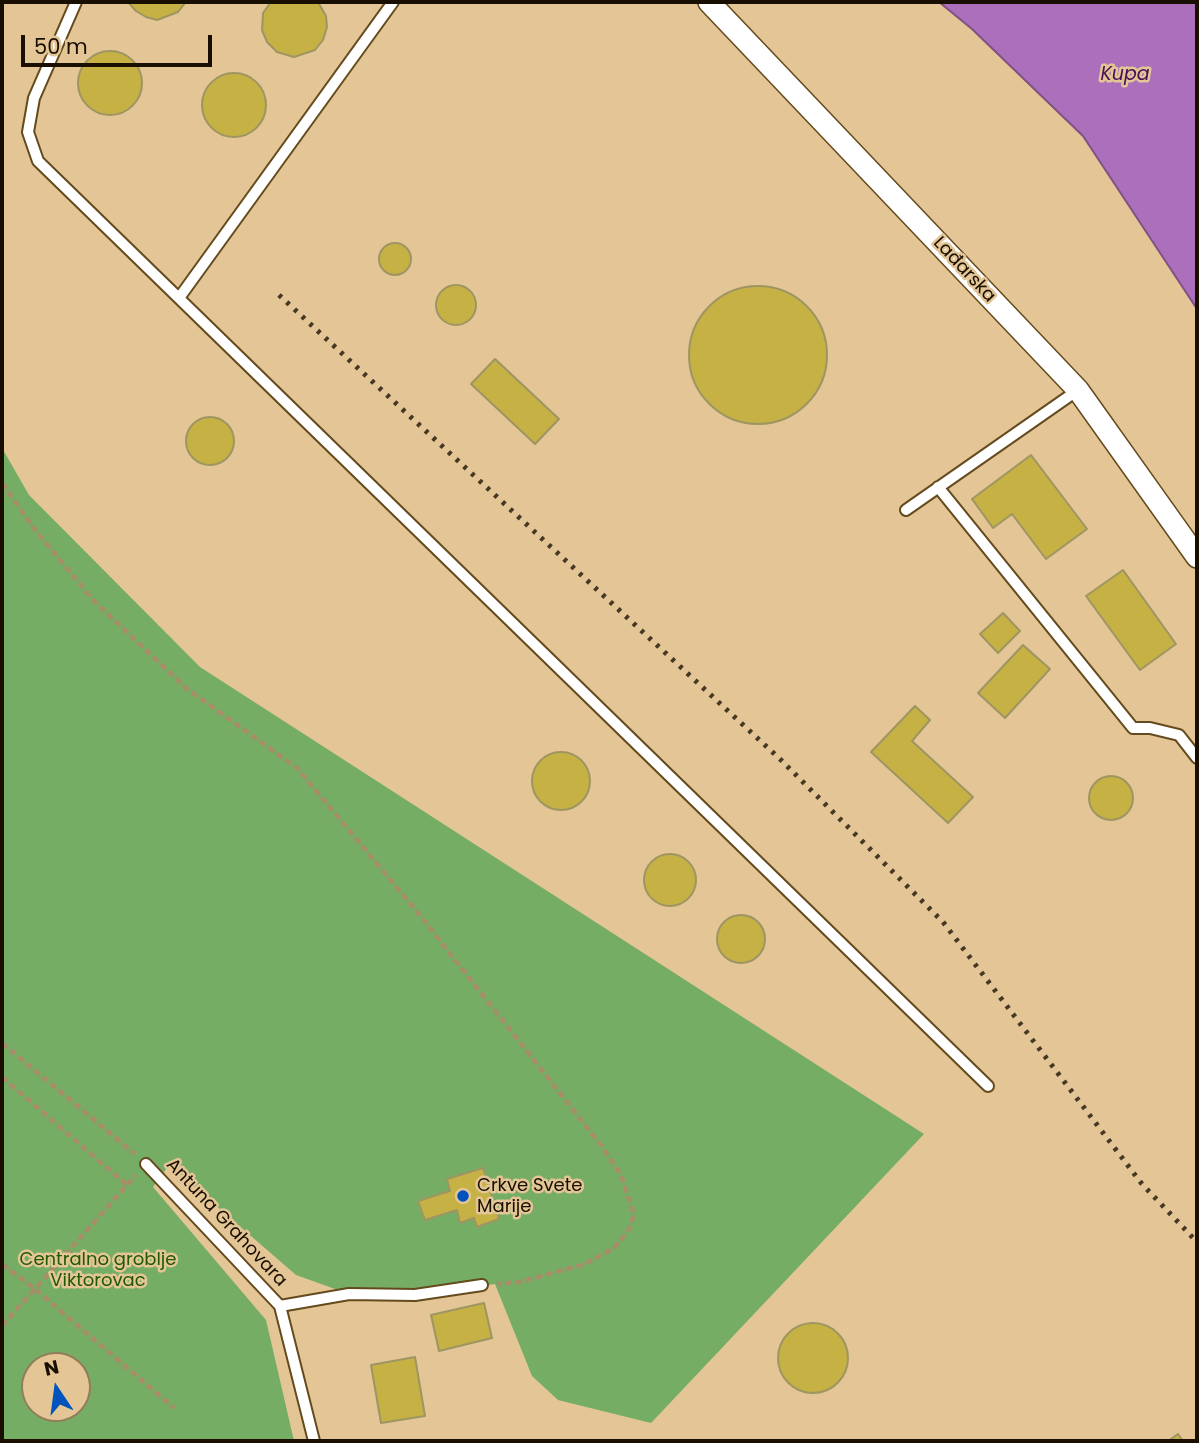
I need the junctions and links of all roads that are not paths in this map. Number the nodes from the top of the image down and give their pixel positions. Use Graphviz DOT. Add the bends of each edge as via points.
graph roads {
  1 [pos="76,2"];
  2 [pos="393,2"];
  3 [pos="709,2"];
  4 [pos="179,299"];
  5 [pos="1078,390"];
  6 [pos="938,487"];
  7 [pos="906,510"];
  8 [pos="1197,557"];
  9 [pos="1197,758"];
  10 [pos="988,1086"];
  11 [pos="146,1164"];
  12 [pos="482,1285"];
  13 [pos="280,1306"];
  14 [pos="314,1441"];
  1 -- 4 [label="lane" via="34,98 28,132 37,161"];
  2 -- 4 [label="lane"];
  3 -- 5 [label="street, Lađarska"];
  4 -- 10 [label="lane"];
  5 -- 6 [label="lane"];
  5 -- 8 [label="street, Lađarska"];
  6 -- 7 [label="lane"];
  6 -- 9 [label="lane" via="1133,728 1179,735"];
  11 -- 13 [label="lane, Antuna Grahovara"];
  12 -- 13 [label="lane, Antuna Grahovara" via="415,1295 349,1294"];
  13 -- 14 [label="lane, Antuna Grahovara"];
}
